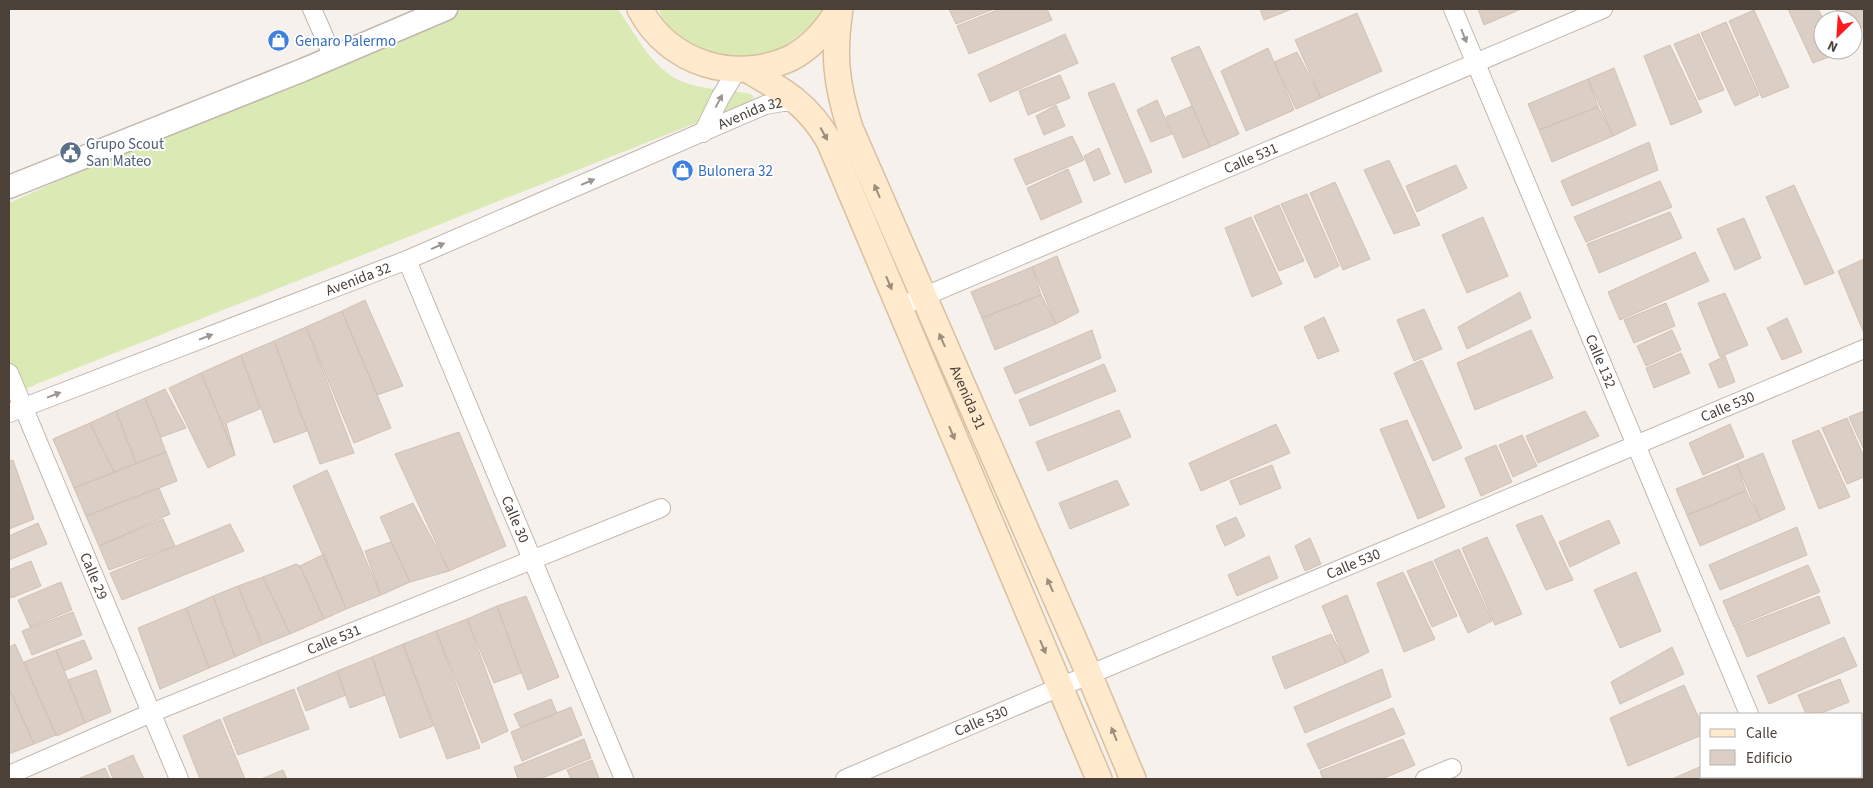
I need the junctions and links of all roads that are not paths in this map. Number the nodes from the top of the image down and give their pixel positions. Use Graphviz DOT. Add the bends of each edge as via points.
graph roads {
  1 [pos="312,9"];
  2 [pos="446,9"];
  3 [pos="640,9"];
  4 [pos="839,9"];
  5 [pos="1453,9"];
  6 [pos="1603,9"];
  7 [pos="333,57"];
  8 [pos="1475,63"];
  9 [pos="743,70"];
  10 [pos="799,102"];
  11 [pos="703,133"];
  12 [pos="9,187"];
  13 [pos="408,260"];
  14 [pos="923,295"];
  15 [pos="899,307"];
  16 [pos="1864,349"];
  17 [pos="9,373"];
  18 [pos="16,410"];
  19 [pos="1636,444"];
  20 [pos="661,508"];
  21 [pos="532,559"];
  22 [pos="1089,674"];
  23 [pos="1060,687"];
  24 [pos="151,712"];
  25 [pos="1749,713"];
  26 [pos="1452,768"];
  27 [pos="9,775"];
  28 [pos="179,779"];
  29 [pos="624,779"];
  30 [pos="844,779"];
  31 [pos="1099,779"];
  32 [pos="1133,779"];
  33 [pos="1424,779"];
  1 -- 7 [label="street"];
  2 -- 7 [label="street"];
  3 -- 9 [label="main road" via="658,35 675,50 694,61"];
  4 -- 9 [label="main road" via="817,38 792,57 771,66"];
  14 -- 4 [label="main road, Avenida 31, one-way" via="842,106 835,58"];
  5 -- 8 [label="street, Calle 132, one-way"];
  6 -- 8 [label="street, Calle 531"];
  7 -- 12 [label="street"];
  8 -- 14 [label="street, Calle 531"];
  8 -- 19 [label="street, Calle 132"];
  9 -- 10 [label="main road, Avenida 31"];
  11 -- 9 [label="street, Avenida 32, one-way" via="720,98"];
  10 -- 11 [label="street, Avenida 32" via="765,105"];
  10 -- 15 [label="main road, Avenida 31, one-way" via="820,125 828,141"];
  13 -- 11 [label="street, Avenida 32, one-way"];
  18 -- 13 [label="street, Avenida 32, one-way"];
  13 -- 21 [label="street, Calle 30"];
  14 -- 15 [label="street, Calle 531"];
  22 -- 14 [label="main road, Avenida 31, one-way"];
  15 -- 23 [label="main road, Avenida 31, one-way"];
  16 -- 19 [label="street, Calle 530"];
  17 -- 18 [label="street, Calle 29"];
  18 -- 24 [label="street, Calle 29"];
  19 -- 22 [label="street, Calle 530"];
  19 -- 25 [label="street, Calle 132"];
  20 -- 21 [label="street, Calle 531"];
  21 -- 24 [label="street, Calle 531"];
  21 -- 29 [label="street, Calle 30"];
  22 -- 23 [label="street, Calle 530"];
  32 -- 22 [label="main road, Avenida 31, one-way"];
  23 -- 30 [label="street, Calle 530"];
  23 -- 31 [label="main road, Avenida 31"];
  24 -- 27 [label="street, Calle 531"];
  24 -- 28 [label="street, Calle 29"];
  26 -- 33 [label="street"];
}
